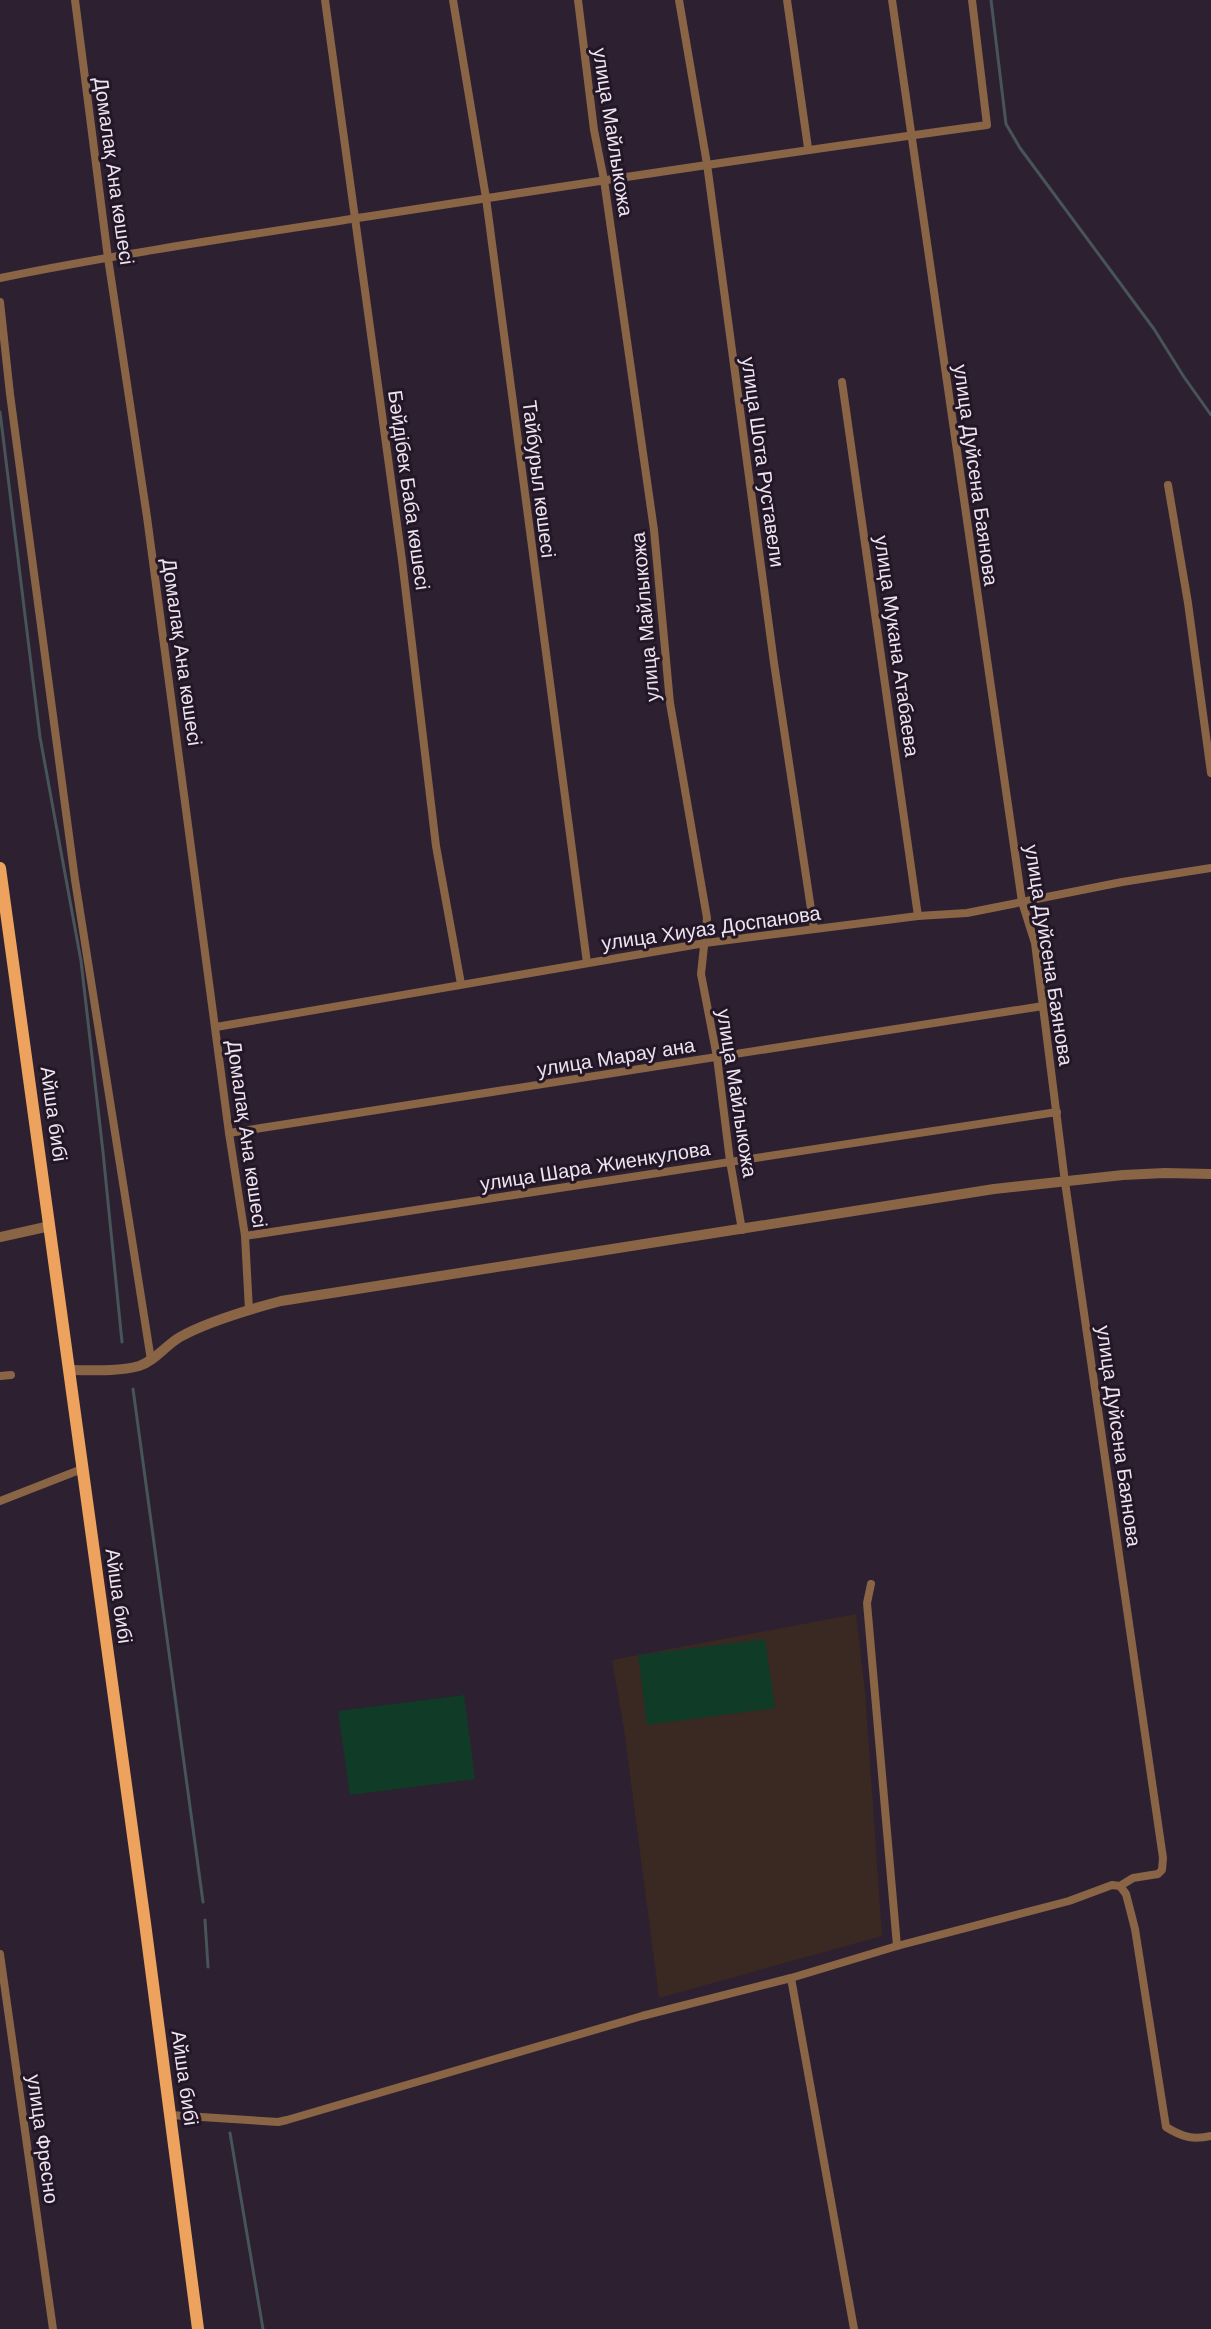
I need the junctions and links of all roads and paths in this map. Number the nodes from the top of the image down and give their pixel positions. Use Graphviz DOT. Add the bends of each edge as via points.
graph roads {
  1 [pos="75,0"];
  2 [pos="324,0"];
  3 [pos="453,0"];
  4 [pos="578,0"];
  5 [pos="679,0"];
  6 [pos="787,0"];
  7 [pos="892,0"];
  8 [pos="972,0"];
  9 [pos="911,135"];
  10 [pos="808,148"];
  11 [pos="707,164"];
  12 [pos="604,180"];
  13 [pos="486,198"];
  14 [pos="354,219"];
  15 [pos="108,258"];
  16 [pos="0,278"];
  17 [pos="0,302"];
  18 [pos="842,382"];
  19 [pos="1168,485"];
  20 [pos="1211,773"];
  21 [pos="0,868"];
  22 [pos="1211,868"];
  23 [pos="1022,902"];
  24 [pos="918,916"];
  25 [pos="814,929"];
  26 [pos="705,943"];
  27 [pos="587,963"];
  28 [pos="461,984"];
  29 [pos="1043,1006"];
  30 [pos="216,1027"];
  31 [pos="717,1058"];
  32 [pos="1057,1112"];
  33 [pos="229,1133"];
  34 [pos="730,1161"];
  35 [pos="1211,1174"];
  36 [pos="1065,1182"];
  37 [pos="50,1226"];
  38 [pos="742,1230"];
  39 [pos="245,1236"];
  40 [pos="0,1237"];
  41 [pos="249,1310"];
  42 [pos="151,1360"];
  43 [pos="69,1370"];
  44 [pos="11,1375"];
  45 [pos="0,1376"];
  46 [pos="82,1469"];
  47 [pos="0,1501"];
  48 [pos="871,1584"];
  49 [pos="1120,1886"];
  50 [pos="897,1946"];
  51 [pos="0,1954"];
  52 [pos="791,1978"];
  53 [pos="170,2115"];
  54 [pos="1211,2136"];
  55 [pos="52,2329"];
  56 [pos="198,2329"];
  57 [pos="854,2329"];
  1 -- 15 [label="street, Домалақ Ана көшесі"];
  2 -- 14 [label="street, Бәйдібек Баба көшесі"];
  3 -- 13 [label="street, Тайбурыл көшесі"];
  4 -- 12 [label="street, улица Майлыкожа"];
  5 -- 11 [label="street, улица Шота Руставели"];
  6 -- 10 [label="street"];
  7 -- 9 [label="street, улица Дуйсена Баянова"];
  8 -- 9 [label="street" via="987,124"];
  9 -- 10 [label="street"];
  9 -- 23 [label="street, улица Дуйсена Баянова"];
  10 -- 11 [label="street"];
  11 -- 12 [label="street"];
  11 -- 25 [label="street, улица Шота Руставели"];
  12 -- 13 [label="street"];
  12 -- 26 [label="street, улица Майлыкожа" via="654,530 670,703 706,918"];
  13 -- 14 [label="street"];
  13 -- 27 [label="street, Тайбурыл көшесі"];
  14 -- 15 [label="street"];
  14 -- 28 [label="street, Бәйдібек Баба көшесі" via="402,560 436,846"];
  15 -- 16 [label="street"];
  15 -- 30 [label="street, Домалақ Ана көшесі" via="145,498"];
  17 -- 42 [label="street" via="75,880"];
  18 -- 24 [label="street, улица Мукана Атабаева"];
  19 -- 20 [label="street"];
  21 -- 37 [label="main road, Айша бибі"];
  22 -- 23 [label="street, улица Хиуаз Доспанова"];
  23 -- 24 [label="street, улица Хиуаз Доспанова" via="967,913"];
  23 -- 29 [label="street, улица Дуйсена Баянова" via="1035,943"];
  24 -- 25 [label="street, улица Хиуаз Доспанова"];
  25 -- 26 [label="street, улица Хиуаз Доспанова"];
  26 -- 27 [label="street, улица Хиуаз Доспанова"];
  26 -- 31 [label="street, улица Майлыкожа" via="701,974"];
  27 -- 28 [label="street, улица Хиуаз Доспанова"];
  28 -- 30 [label="street, улица Хиуаз Доспанова"];
  29 -- 31 [label="street, улица Марау ана"];
  29 -- 32 [label="street, улица Дуйсена Баянова"];
  30 -- 33 [label="street, Домалақ Ана көшесі"];
  31 -- 33 [label="street, улица Марау ана"];
  31 -- 34 [label="street, улица Майлыкожа"];
  32 -- 34 [label="street, улица Шара Жиенкулова"];
  32 -- 36 [label="street, улица Дуйсена Баянова"];
  33 -- 39 [label="street, Домалақ Ана көшесі"];
  34 -- 38 [label="street, улица Майлыкожа"];
  34 -- 39 [label="street, улица Шара Жиенкулова"];
  35 -- 36 [label="street" via="1165,1173"];
  36 -- 38 [label="street" via="994,1189"];
  36 -- 49 [label="street, улица Дуйсена Баянова" via="1163,1858 1158,1874 1133,1878"];
  37 -- 40 [label="street"];
  37 -- 43 [label="main road, Айша бибі"];
  38 -- 41 [label="street" via="281,1301"];
  39 -- 41 [label="street, Домалақ Ана көшесі"];
  41 -- 42 [label="street" via="181,1336"];
  42 -- 43 [label="street" via="139,1366"];
  43 -- 46 [label="main road, Айша бибі"];
  44 -- 45 [label="street"];
  46 -- 47 [label="street"];
  46 -- 53 [label="main road, Айша бибі"];
  48 -- 50 [label="street" via="867,1603"];
  49 -- 50 [label="street" via="1112,1885 1069,1901"];
  49 -- 54 [label="street" via="1126,1894 1135,1929 1166,2127 1189,2138"];
  50 -- 52 [label="street"];
  51 -- 55 [label="street, улица Фресно"];
  52 -- 53 [label="street" via="642,2016 278,2122"];
  52 -- 57 [label="street"];
  53 -- 56 [label="main road, Айша бибі"];
}
